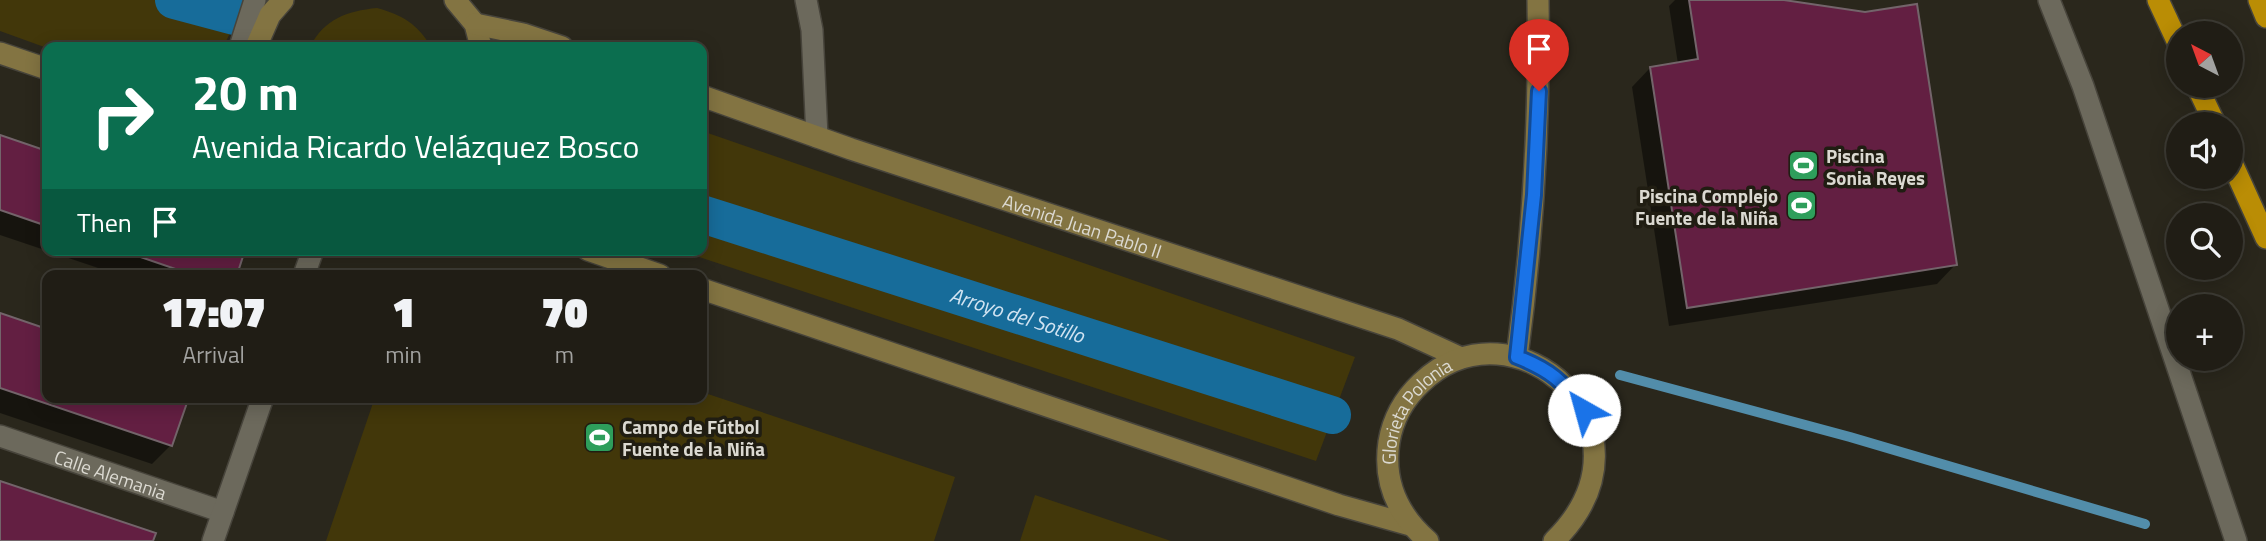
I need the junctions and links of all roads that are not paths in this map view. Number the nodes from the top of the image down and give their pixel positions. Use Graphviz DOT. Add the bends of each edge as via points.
graph roads {
  1 [pos="255,0"];
  2 [pos="284,0"];
  3 [pos="455,0"];
  4 [pos="806,0"];
  5 [pos="1538,0"];
  6 [pos="2049,0"];
  7 [pos="2158,0"];
  8 [pos="2259,0"];
  9 [pos="2266,17"];
  10 [pos="2168,21"];
  11 [pos="475,24"];
  12 [pos="521,41"];
  13 [pos="242,42"];
  14 [pos="258,42"];
  15 [pos="480,42"];
  16 [pos="0,53"];
  17 [pos="42,67"];
  18 [pos="707,98"];
  19 [pos="817,137"];
  20 [pos="2243,187"];
  21 [pos="2266,238"];
  22 [pos="605,256"];
  23 [pos="646,270"];
  24 [pos="707,291"];
  25 [pos="1517,357"];
  26 [pos="1461,358"];
  27 [pos="260,403"];
  28 [pos="0,436"];
  29 [pos="223,512"];
  30 [pos="1410,524"];
  31 [pos="213,541"];
  32 [pos="1428,541"];
  33 [pos="1554,541"];
  34 [pos="2236,541"];
  1 -- 13 [label="street"];
  2 -- 14 [label="street" via="270,15"];
  3 -- 11 [label="street"];
  4 -- 19 [label="street" via="812,30"];
  5 -- 25 [label="street" via="1534,195"];
  6 -- 34 [label="street" via="2083,86"];
  7 -- 10 [label="highway"];
  8 -- 9 [label="highway"];
  11 -- 12 [label="street"];
  11 -- 15 [label="street"];
  16 -- 17 [label="street"];
  18 -- 19 [label="street, Avenida Juan Pablo II"];
  19 -- 26 [label="street, Avenida Juan Pablo II" via="1398,329"];
  20 -- 21 [label="highway"];
  22 -- 23 [label="street"];
  24 -- 30 [label="street" via="1339,505"];
  25 -- 26 [label="street, Glorieta Polonia"];
  25 -- 33 [label="street, Glorieta Polonia" via="1544,368 1567,386 1584,410 1594,438 1595,467 1588,496 1574,522"];
  26 -- 30 [label="street, Glorieta Polonia" via="1431,373 1406,397 1391,428 1387,461 1393,495"];
  27 -- 29 [label="street"];
  28 -- 29 [label="street, Calle Alemania"];
  29 -- 31 [label="street"];
  30 -- 32 [label="street, Glorieta Polonia"];
}
